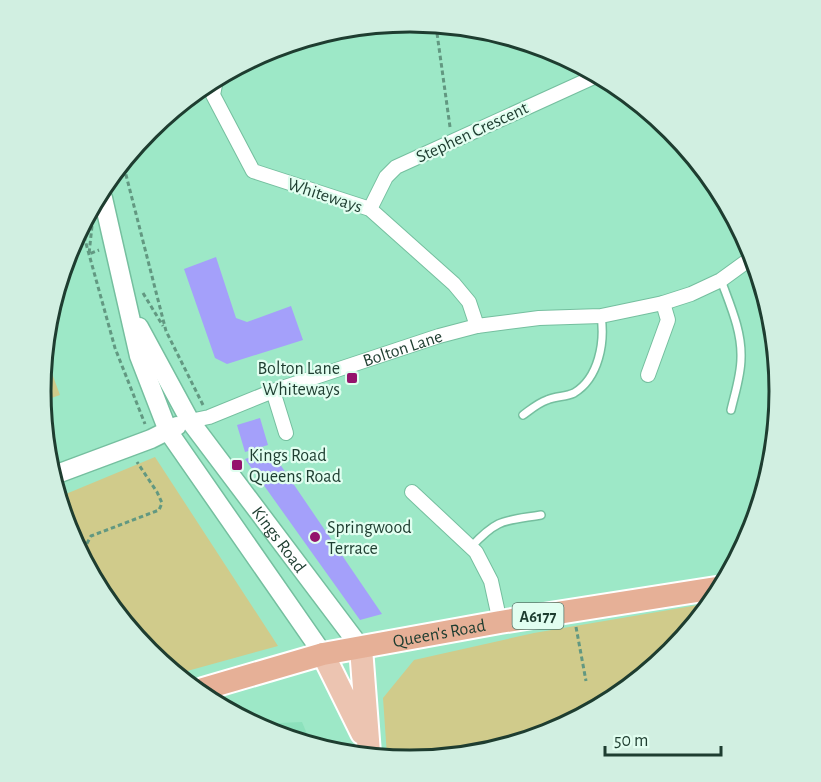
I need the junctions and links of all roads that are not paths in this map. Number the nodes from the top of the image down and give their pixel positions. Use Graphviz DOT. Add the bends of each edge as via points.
graph roads {
  1 [pos="589,79"];
  2 [pos="214,90"];
  3 [pos="104,203"];
  4 [pos="370,209"];
  5 [pos="746,262"];
  6 [pos="721,280"];
  7 [pos="128,303"];
  8 [pos="663,303"];
  9 [pos="601,316"];
  10 [pos="477,326"];
  11 [pos="648,375"];
  12 [pos="273,391"];
  13 [pos="731,410"];
  14 [pos="523,415"];
  15 [pos="190,421"];
  16 [pos="168,431"];
  17 [pos="286,433"];
  18 [pos="61,473"];
  19 [pos="412,492"];
  20 [pos="541,515"];
  21 [pos="471,547"];
  22 [pos="710,589"];
  23 [pos="500,622"];
  24 [pos="361,648"];
  25 [pos="323,654"];
  26 [pos="208,688"];
  27 [pos="368,748"];
  28 [pos="369,748"];
  1 -- 4 [label="street, Stephen Crescent" via="396,167 386,177"];
  2 -- 4 [label="street, Whiteways" via="253,171"];
  3 -- 7 [label="street, Kings Road"];
  4 -- 10 [label="street, Whiteways" via="454,284 469,302"];
  5 -- 6 [label="street, Bolton Lane"];
  6 -- 8 [label="street, Bolton Lane"];
  6 -- 13 [label="lane" via="737,326 741,358"];
  7 -- 15 [label="street, Kings Road"];
  7 -- 16 [label="street, Kings Road" via="139,356"];
  8 -- 9 [label="street, Bolton Lane"];
  8 -- 11 [label="street" via="668,320"];
  9 -- 10 [label="street, Bolton Lane"];
  9 -- 14 [label="lane" via="602,345 589,378 575,392 546,400"];
  10 -- 12 [label="street, Bolton Lane"];
  12 -- 15 [label="street, Bolton Lane"];
  12 -- 17 [label="street"];
  15 -- 16 [label="street, Bolton Lane"];
  15 -- 24 [label="street, Kings Road"];
  16 -- 18 [label="street, Bolton Lane"];
  16 -- 25 [label="street, Kings Road"];
  19 -- 21 [label="street"];
  20 -- 21 [label="lane" via="499,522"];
  21 -- 23 [label="street" via="491,581"];
  22 -- 23 [label="highway, Queen's Road / A6177"];
  23 -- 24 [label="highway, Queen's Road / A6177"];
  24 -- 25 [label="highway, Queen's Road / A6177"];
  24 -- 28 [label="main road"];
  25 -- 26 [label="highway, Queen's Road / A6177"];
  25 -- 27 [label="main road"];
}
